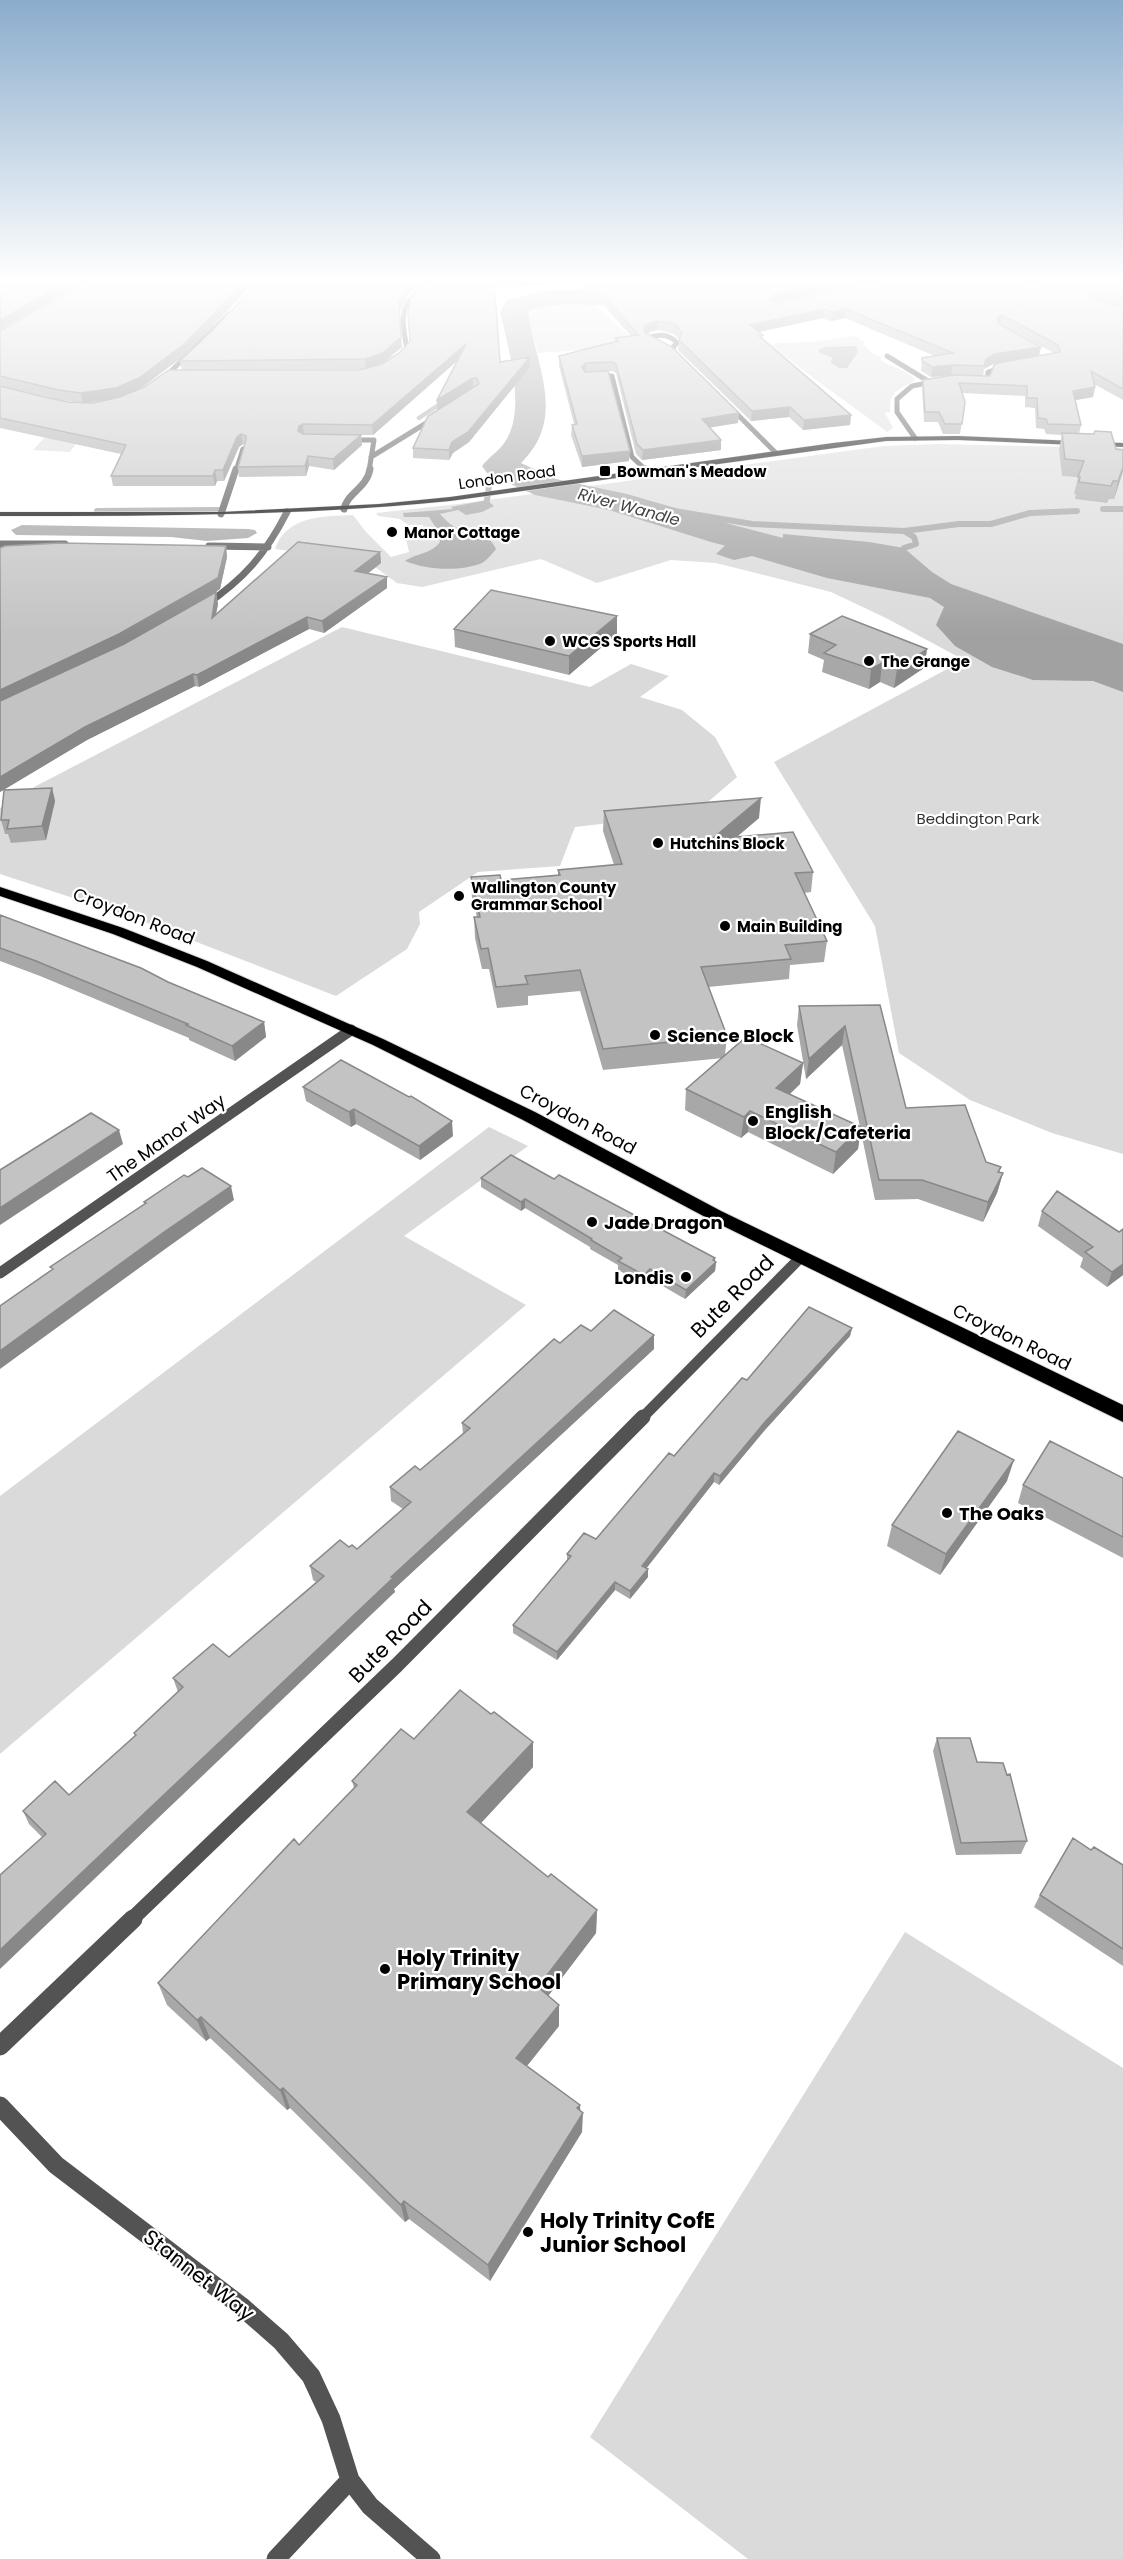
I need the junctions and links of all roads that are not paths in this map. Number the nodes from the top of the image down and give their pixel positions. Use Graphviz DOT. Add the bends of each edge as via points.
graph roads {
  1 [pos="617,398"];
  2 [pos="721,398"];
  3 [pos="897,398"];
  4 [pos="438,415"];
  5 [pos="915,438"];
  6 [pos="339,440"];
  7 [pos="1123,445"];
  8 [pos="243,449"];
  9 [pos="776,453"];
  10 [pos="370,457"];
  11 [pos="647,471"];
  12 [pos="344,509"];
  13 [pos="287,512"];
  14 [pos="0,514"];
  15 [pos="221,514"];
  16 [pos="0,544"];
  17 [pos="72,544"];
  18 [pos="270,544"];
  19 [pos="199,546"];
  20 [pos="196,611"];
  21 [pos="0,891"];
  22 [pos="351,1030"];
  23 [pos="801,1257"];
  24 [pos="0,1273"];
  25 [pos="1123,1414"];
  26 [pos="0,2046"];
  27 [pos="0,2106"];
  28 [pos="350,2480"];
  29 [pos="276,2559"];
  30 [pos="431,2559"];
  1 -- 11 [label="street" via="632,457"];
  2 -- 9 [label="street"];
  3 -- 5 [label="street" via="897,412"];
  4 -- 10 [label="street"];
  5 -- 7 [label="main road, London Road"];
  5 -- 9 [label="main road, London Road"];
  6 -- 10 [label="street" via="374,440"];
  8 -- 15 [label="street"];
  9 -- 11 [label="main road, London Road"];
  10 -- 12 [label="street" via="369,479 345,503"];
  11 -- 12 [label="main road, London Road" via="504,492"];
  12 -- 13 [label="main road, London Road"];
  13 -- 15 [label="main road, London Road"];
  13 -- 18 [label="street"];
  14 -- 15 [label="main road, London Road"];
  16 -- 17 [label="street"];
  18 -- 19 [label="street"];
  18 -- 20 [label="street" via="249,573"];
  21 -- 22 [label="highway, Croydon Road" via="118,931"];
  22 -- 23 [label="highway, Croydon Road" via="529,1116"];
  22 -- 24 [label="street, The Manor Way"];
  23 -- 25 [label="highway, Croydon Road"];
  23 -- 26 [label="street, Bute Road" via="397,1665"];
  27 -- 28 [label="street, Stannet Way" via="56,2165 281,2341 311,2376 331,2419"];
  28 -- 29 [label="street"];
  28 -- 30 [label="street, Stannet Way" via="370,2506"];
}
